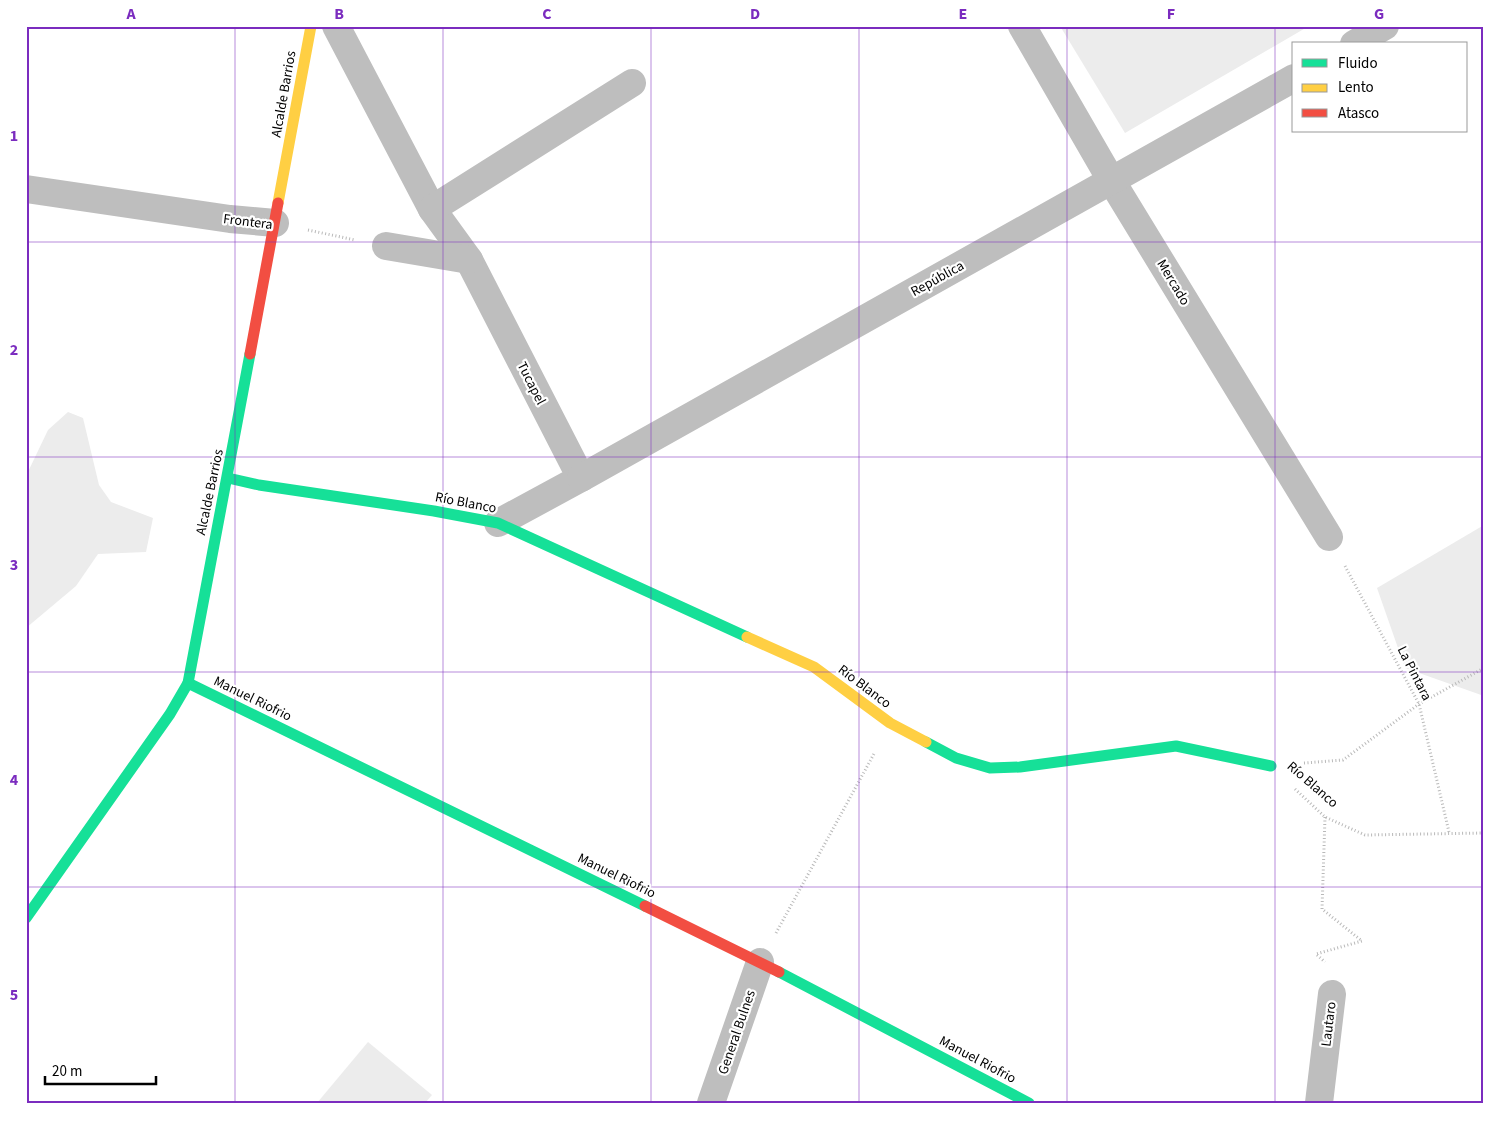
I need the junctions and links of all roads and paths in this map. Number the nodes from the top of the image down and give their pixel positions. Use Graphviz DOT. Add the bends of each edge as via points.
graph roads {
  1 [pos="311,26"];
  2 [pos="336,26"];
  3 [pos="1022,26"];
  4 [pos="1385,26"];
  5 [pos="1357,42"];
  6 [pos="1292,79"];
  7 [pos="632,83"];
  8 [pos="1111,180"];
  9 [pos="26,188"];
  10 [pos="432,209"];
  11 [pos="275,224"];
  12 [pos="386,246"];
  13 [pos="469,260"];
  14 [pos="228,478"];
  15 [pos="581,478"];
  16 [pos="498,523"];
  17 [pos="1330,537"];
  18 [pos="1484,668"];
  19 [pos="188,683"];
  20 [pos="1419,704"];
  21 [pos="890,723"];
  22 [pos="1271,766"];
  23 [pos="1325,817"];
  24 [pos="1449,832"];
  25 [pos="1484,832"];
  26 [pos="26,918"];
  27 [pos="760,962"];
  28 [pos="1332,994"];
  29 [pos="711,1103"];
  30 [pos="1029,1103"];
  31 [pos="1319,1103"];
  1 -- 11 [label="street, Alcalde Barrios"];
  2 -- 10 [label="street, Tucapel"];
  3 -- 8 [label="street, Mercado"];
  4 -- 5 [label="street"];
  6 -- 8 [label="street, República"];
  7 -- 10 [label="street"];
  8 -- 15 [label="street, República"];
  8 -- 17 [label="street, Mercado"];
  9 -- 11 [label="street, Frontera"];
  10 -- 13 [label="street, Tucapel"];
  11 -- 12 [label="path, Frontera"];
  11 -- 14 [label="street, Alcalde Barrios"];
  12 -- 13 [label="street"];
  13 -- 15 [label="street, Tucapel"];
  14 -- 16 [label="street, Río Blanco"];
  14 -- 19 [label="street, Alcalde Barrios"];
  15 -- 16 [label="street"];
  16 -- 21 [label="street, Río Blanco" via="814,667"];
  17 -- 20 [label="path, La Pintara"];
  18 -- 20 [label="path"];
  19 -- 26 [label="street, Alcalde Barrios" via="170,714"];
  19 -- 27 [label="street, Manuel Riofrio"];
  20 -- 22 [label="path" via="1343,760"];
  20 -- 24 [label="path, La Pintara"];
  21 -- 22 [label="street, Río Blanco" via="956,758 990,768 1020,767 1176,746"];
  21 -- 27 [label="path"];
  22 -- 23 [label="path, Río Blanco"];
  23 -- 24 [label="path, Río Blanco" via="1365,835"];
  23 -- 28 [label="path, Lautaro" via="1322,909 1362,941 1316,954 1351,984"];
  24 -- 25 [label="path, Río Blanco"];
  27 -- 29 [label="street, General Bulnes"];
  27 -- 30 [label="street, Manuel Riofrio"];
  28 -- 31 [label="street, Lautaro"];
}
